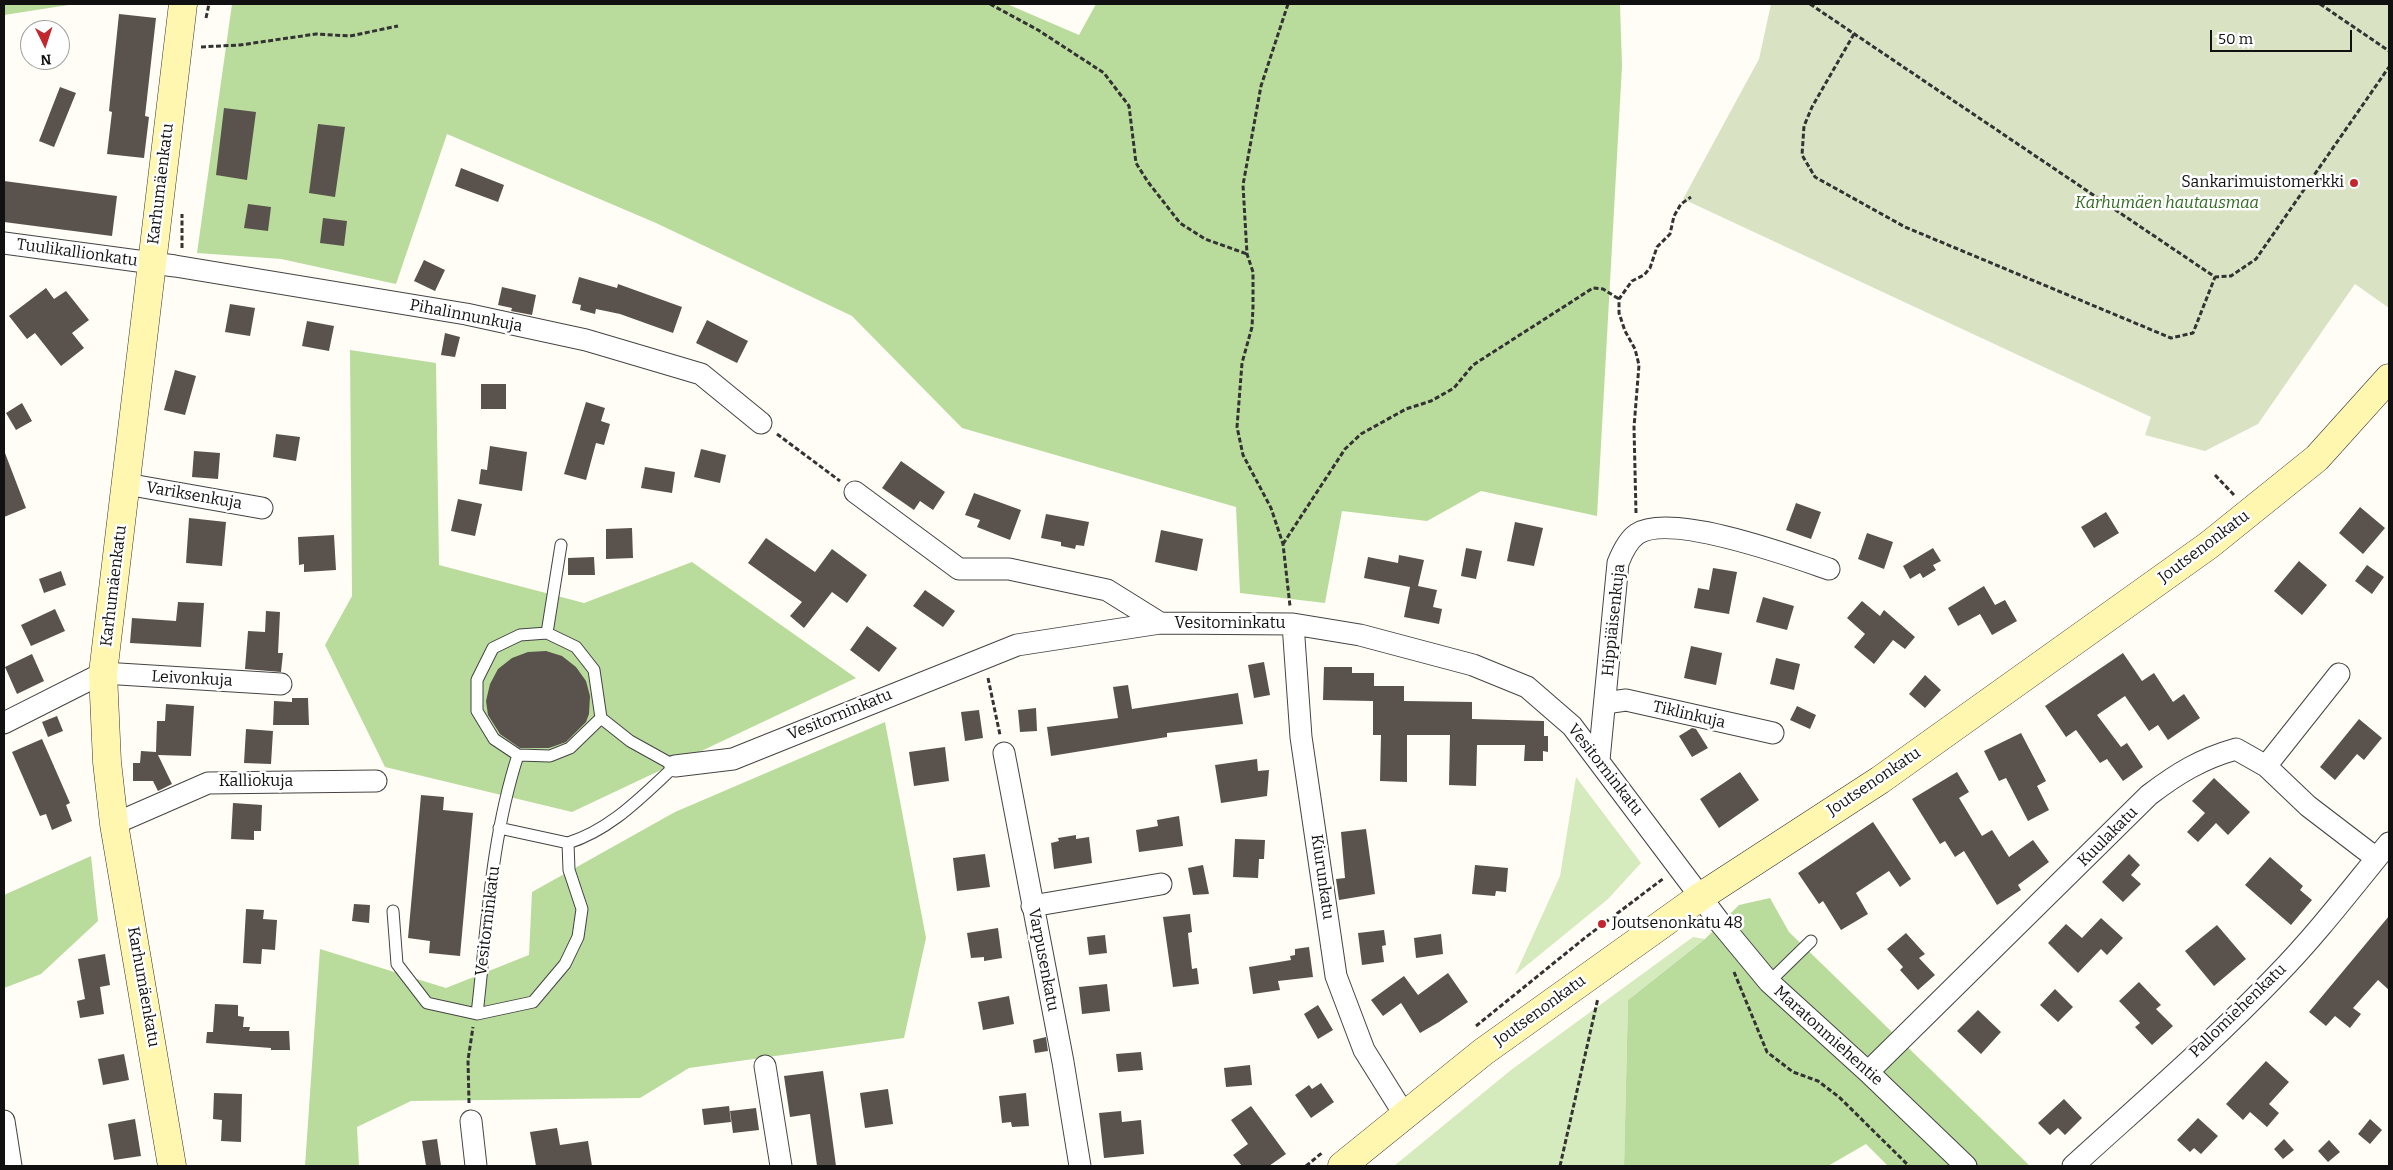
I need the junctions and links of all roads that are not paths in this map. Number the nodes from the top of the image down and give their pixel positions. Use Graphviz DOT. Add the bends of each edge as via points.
graph roads {
  1 [pos="183,4"];
  2 [pos="4,243"];
  3 [pos="151,263"];
  4 [pos="2389,378"];
  5 [pos="761,423"];
  6 [pos="126,484"];
  7 [pos="855,492"];
  8 [pos="262,508"];
  9 [pos="561,545"];
  10 [pos="1829,569"];
  11 [pos="1160,623"];
  12 [pos="1293,624"];
  13 [pos="547,633"];
  14 [pos="104,673"];
  15 [pos="2339,674"];
  16 [pos="281,684"];
  17 [pos="1605,703"];
  18 [pos="601,718"];
  19 [pos="4,723"];
  20 [pos="1774,733"];
  21 [pos="1004,753"];
  22 [pos="518,755"];
  23 [pos="1599,760"];
  24 [pos="675,766"];
  25 [pos="2266,766"];
  26 [pos="376,781"];
  27 [pos="114,824"];
  28 [pos="499,828"];
  29 [pos="568,843"];
  30 [pos="2383,850"];
  31 [pos="1161,884"];
  32 [pos="1700,898"];
  33 [pos="1032,906"];
  34 [pos="393,911"];
  35 [pos="1811,941"];
  36 [pos="1769,982"];
  37 [pos="477,1014"];
  38 [pos="765,1066"];
  39 [pos="1868,1072"];
  40 [pos="1404,1114"];
  41 [pos="471,1120"];
  42 [pos="4,1121"];
  43 [pos="1335,1157"];
  44 [pos="11,1166"];
  45 [pos="172,1166"];
  46 [pos="476,1166"];
  47 [pos="781,1166"];
  48 [pos="1080,1166"];
  49 [pos="1966,1166"];
  50 [pos="2073,1166"];
  1 -- 3 [label="main road, Karhumäenkatu"];
  2 -- 3 [label="street, Tuulikallionkatu"];
  3 -- 5 [label="street, Pihalinnunkuja" via="466,314 586,340 701,374"];
  3 -- 6 [label="main road, Karhumäenkatu"];
  4 -- 32 [label="main road, Joutsenonkatu" via="2317,458 2209,546 1880,780"];
  6 -- 8 [label="street, Variksenkuja"];
  6 -- 14 [label="main road, Karhumäenkatu"];
  7 -- 11 [label="street" via="959,569 1009,569 1107,590"];
  9 -- 13 [label="lane"];
  10 -- 17 [label="street, Hippiäisenkuja" via="1772,549 1684,528 1661,527 1637,534 1618,563"];
  11 -- 12 [label="street, Vesitorninkatu"];
  11 -- 24 [label="street, Vesitorninkatu" via="1017,645 733,759"];
  12 -- 23 [label="street, Vesitorninkatu" via="1360,635 1473,665 1527,687 1572,726"];
  12 -- 40 [label="street, Kiurunkatu" via="1301,737 1336,976 1364,1050"];
  13 -- 18 [label="lane" via="576,647 594,670"];
  13 -- 22 [label="lane" via="520,635 493,648 477,680 478,711 494,739"];
  14 -- 16 [label="street, Leivonkuja"];
  14 -- 19 [label="street"];
  14 -- 27 [label="main road, Karhumäenkatu" via="107,762"];
  15 -- 25 [label="street"];
  17 -- 20 [label="street, Tiklinkuja" via="1626,700"];
  17 -- 23 [label="street, Hippiäisenkuja"];
  18 -- 22 [label="lane" via="570,748 550,756"];
  18 -- 24 [label="lane" via="630,741"];
  21 -- 33 [label="street, Varpusenkatu"];
  22 -- 28 [label="lane, Vesitorninkatu"];
  23 -- 32 [label="street, Vesitorninkatu"];
  24 -- 29 [label="lane" via="622,814 589,836"];
  25 -- 30 [label="street, Kuulakatu" via="2308,806"];
  25 -- 39 [label="street, Kuulakatu" via="2236,749 2211,756 2183,770 2149,795"];
  26 -- 27 [label="street, Kalliokuja" via="208,782"];
  27 -- 45 [label="main road, Karhumäenkatu"];
  28 -- 29 [label="lane"];
  28 -- 37 [label="lane, Vesitorninkatu"];
  29 -- 37 [label="lane" via="569,870 582,909 578,937 565,964 533,1002"];
  30 -- 50 [label="street, Pallomiehenkatu" via="2338,908 2264,988"];
  31 -- 33 [label="street"];
  32 -- 36 [label="street, Maratonmiehentie"];
  32 -- 40 [label="main road, Joutsenonkatu" via="1483,1052"];
  33 -- 48 [label="street, Varpusenkatu"];
  34 -- 37 [label="lane" via="397,964 426,1003"];
  35 -- 36 [label="lane"];
  36 -- 39 [label="street, Maratonmiehentie"];
  38 -- 47 [label="street"];
  39 -- 49 [label="street, Maratonmiehentie"];
  40 -- 43 [label="main road, Joutsenonkatu"];
  41 -- 46 [label="street"];
  42 -- 44 [label="street"];
}
